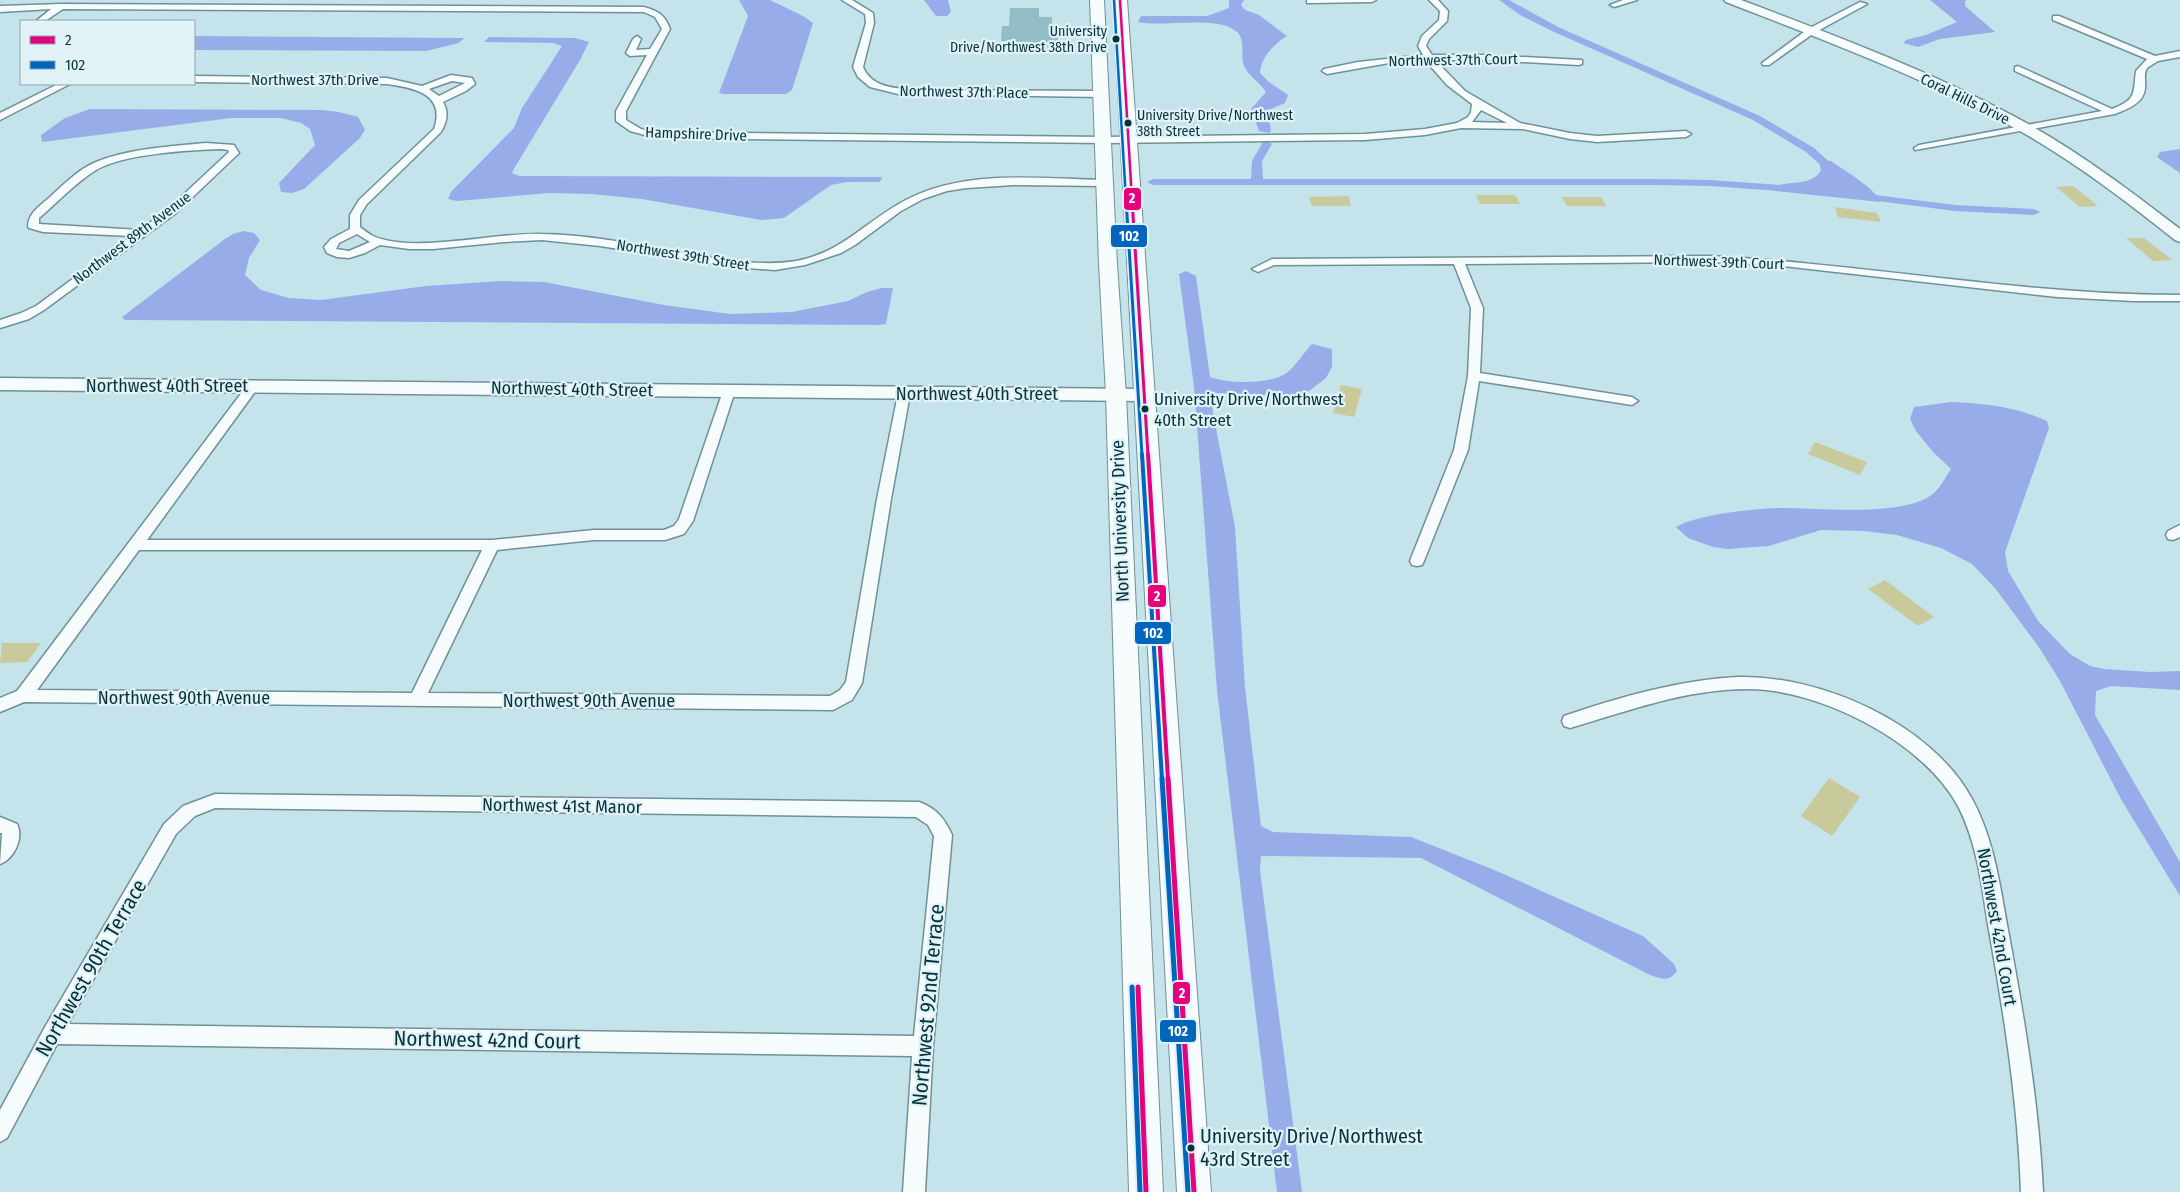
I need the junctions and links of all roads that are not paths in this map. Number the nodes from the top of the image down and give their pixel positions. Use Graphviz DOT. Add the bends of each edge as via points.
graph roads {
  1 [pos="846,0"];
  2 [pos="1372,0"];
  3 [pos="1433,0"];
  4 [pos="1633,0"];
  5 [pos="1730,0"];
  6 [pos="1310,1"];
  7 [pos="1863,4"];
  8 [pos="1614,5"];
  9 [pos="61,6"];
  10 [pos="0,9"];
  11 [pos="1098,12"];
  12 [pos="1121,12"];
  13 [pos="2056,18"];
  14 [pos="41,20"];
  15 [pos="1811,31"];
  16 [pos="637,39"];
  17 [pos="654,52"];
  18 [pos="2180,54"];
  19 [pos="1428,58"];
  20 [pos="2154,59"];
  21 [pos="1579,62"];
  22 [pos="1766,63"];
  23 [pos="2018,68"];
  24 [pos="1328,71"];
  25 [pos="195,79"];
  26 [pos="63,85"];
  27 [pos="422,89"];
  28 [pos="1102,94"];
  29 [pos="436,97"];
  30 [pos="1477,103"];
  31 [pos="2112,112"];
  32 [pos="0,117"];
  33 [pos="1460,125"];
  34 [pos="1524,126"];
  35 [pos="2025,129"];
  36 [pos="1686,134"];
  37 [pos="1104,140"];
  38 [pos="1129,140"];
  39 [pos="1919,148"];
  40 [pos="1106,184"];
  41 [pos="357,230"];
  42 [pos="141,233"];
  43 [pos="2180,237"];
  44 [pos="377,242"];
  45 [pos="1458,261"];
  46 [pos="1258,269"];
  47 [pos="2180,298"];
  48 [pos="0,319"];
  49 [pos="16,319"];
  50 [pos="0,324"];
  51 [pos="1474,376"];
  52 [pos="0,384"];
  53 [pos="253,386"];
  54 [pos="729,391"];
  55 [pos="904,394"];
  56 [pos="1116,394"];
  57 [pos="1143,394"];
  58 [pos="1632,401"];
  59 [pos="135,544"];
  60 [pos="492,545"];
  61 [pos="1417,561"];
  62 [pos="23,696"];
  63 [pos="417,700"];
  64 [pos="0,706"];
  65 [pos="1570,721"];
  66 [pos="189,811"];
  67 [pos="934,820"];
  68 [pos="0,825"];
  69 [pos="0,856"];
  70 [pos="52,1034"];
  71 [pos="923,1046"];
  72 [pos="0,1131"];
  73 [pos="914,1192"];
  74 [pos="1146,1192"];
  75 [pos="1194,1192"];
  76 [pos="2032,1192"];
  1 -- 28 [label="street, Northwest 37th Place" via="869,13 870,22 858,67 866,81 875,85 915,92"];
  2 -- 6 [label="street"];
  3 -- 19 [label="street" via="1444,11 1443,22 1425,38 1422,46"];
  4 -- 8 [label="street"];
  5 -- 15 [label="street, Coral Hills Drive"];
  7 -- 15 [label="street"];
  9 -- 10 [label="street, Hampshire Drive"];
  9 -- 14 [label="street"];
  9 -- 17 [label="street, Hampshire Drive" via="637,9 651,11 665,21 666,29"];
  11 -- 12 [label="main road"];
  11 -- 28 [label="main road, North University Drive"];
  12 -- 38 [label="main road, North University Drive"];
  13 -- 20 [label="street"];
  15 -- 22 [label="street"];
  15 -- 35 [label="street, Coral Hills Drive" via="1889,61"];
  16 -- 17 [label="street" via="629,56"];
  17 -- 37 [label="street, Hampshire Drive" via="621,111 621,121 642,133"];
  18 -- 20 [label="street"];
  19 -- 21 [label="street, Northwest 37th Court"];
  19 -- 24 [label="street, Northwest 37th Court" via="1360,63"];
  19 -- 30 [label="street" via="1456,90"];
  20 -- 31 [label="street" via="2144,65 2139,75 2141,87 2137,97 2129,105"];
  23 -- 31 [label="street"];
  25 -- 27 [label="street, Northwest 37th Drive" via="374,80"];
  26 -- 32 [label="street"];
  27 -- 29 [label="street, Northwest 37th Drive"];
  27 -- 29 [label="street" via="451,78 469,80 470,84 463,90"];
  28 -- 37 [label="main road, North University Drive"];
  29 -- 41 [label="street" via="444,113 438,130 358,209 354,221"];
  30 -- 33 [label="street" via="1472,119"];
  30 -- 34 [label="street"];
  31 -- 35 [label="street"];
  33 -- 34 [label="street"];
  33 -- 38 [label="street" via="1395,136"];
  34 -- 36 [label="street" via="1598,139"];
  35 -- 39 [label="street"];
  35 -- 43 [label="street, Coral Hills Drive" via="2107,182"];
  37 -- 38 [label="street"];
  37 -- 40 [label="main road, North University Drive"];
  38 -- 57 [label="main road, North University Drive"];
  40 -- 44 [label="street, Northwest 39th Street" via="988,184 928,193 896,209 835,252 815,260 765,267 571,238 520,238 419,246"];
  40 -- 56 [label="main road, North University Drive"];
  41 -- 44 [label="street, Northwest 39th Street"];
  41 -- 44 [label="street" via="334,241 331,252 336,255 354,254"];
  42 -- 42 [label="street, Northwest 89th Avenue" via="172,211 234,153 229,146 124,156 99,164 34,218 33,226 56,230"];
  42 -- 49 [label="street, Northwest 89th Avenue" via="40,308"];
  45 -- 46 [label="street, Northwest 39th Court" via="1272,262"];
  45 -- 47 [label="street, Northwest 39th Court" via="1709,259 1784,263 2057,294"];
  45 -- 51 [label="street" via="1477,308"];
  48 -- 49 [label="street, Northwest 89th Avenue"];
  49 -- 50 [label="street, Northwest 89th Avenue"];
  51 -- 58 [label="street"];
  51 -- 61 [label="street" via="1461,450"];
  52 -- 53 [label="street, Northwest 40th Street"];
  53 -- 54 [label="street, Northwest 40th Street"];
  53 -- 59 [label="street"];
  54 -- 55 [label="street, Northwest 40th Street"];
  54 -- 60 [label="street" via="686,521 678,530 665,535 594,535"];
  55 -- 56 [label="street, Northwest 40th Street"];
  55 -- 63 [label="street, Northwest 90th Avenue" via="854,683 846,695 833,703"];
  56 -- 57 [label="street, Northwest 40th Street"];
  56 -- 74 [label="main road, North University Drive"];
  57 -- 75 [label="main road, North University Drive"];
  59 -- 60 [label="street"];
  59 -- 62 [label="street"];
  60 -- 63 [label="street"];
  62 -- 63 [label="street, Northwest 90th Avenue"];
  62 -- 64 [label="street, Northwest 90th Avenue"];
  65 -- 76 [label="street, Northwest 42nd Court" via="1706,686 1738,683 1775,685 1815,693 1845,705 1917,749 1944,774 1965,802 1984,847 2011,1000"];
  66 -- 67 [label="street, Northwest 41st Manor" via="215,801 919,810"];
  66 -- 70 [label="street, Northwest 90th Terrace" via="170,829"];
  67 -- 71 [label="street, Northwest 92nd Terrace" via="943,835"];
  68 -- 69 [label="street" via="11,829 10,842"];
  70 -- 71 [label="street, Northwest 42nd Court"];
  70 -- 72 [label="street, Northwest 90th Terrace"];
  71 -- 73 [label="street, Northwest 92nd Terrace"];
}
